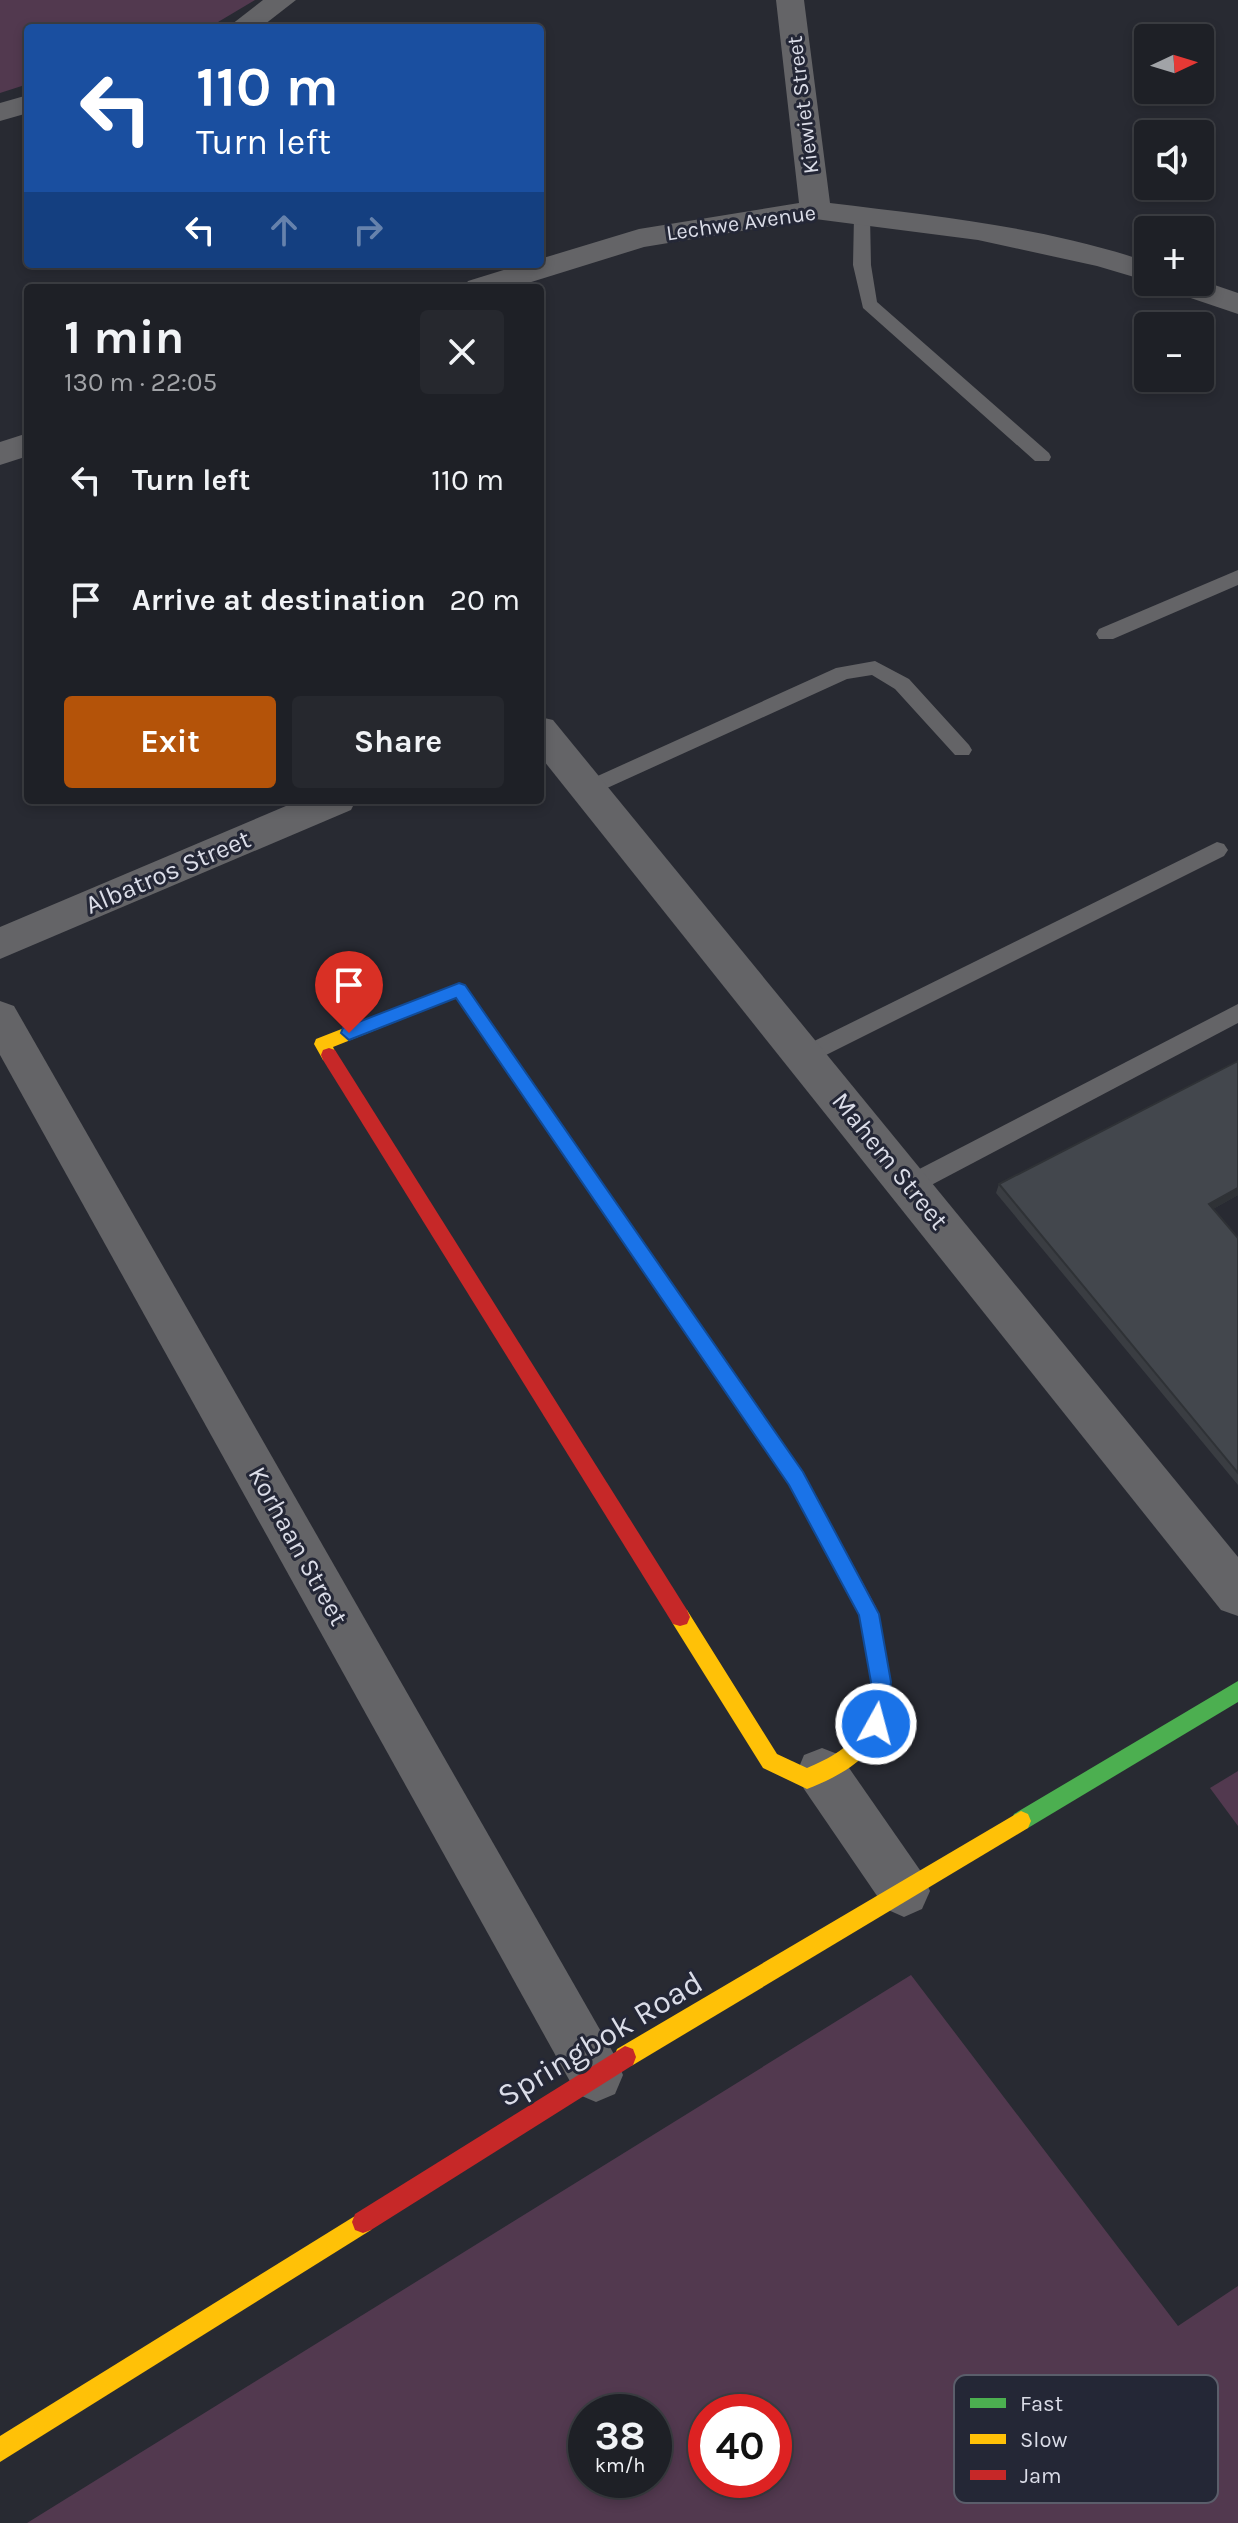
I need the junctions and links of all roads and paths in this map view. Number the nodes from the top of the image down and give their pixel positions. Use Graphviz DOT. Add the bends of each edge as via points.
graph roads {
  1 [pos="282,0"];
  2 [pos="790,0"];
  3 [pos="247,24"];
  4 [pos="24,105"];
  5 [pos="0,112"];
  6 [pos="815,210"];
  7 [pos="862,216"];
  8 [pos="543,268"];
  9 [pos="544,268"];
  10 [pos="1134,268"];
  11 [pos="492,284"];
  12 [pos="1214,296"];
  13 [pos="1238,304"];
  14 [pos="24,445"];
  15 [pos="0,454"];
  16 [pos="1042,457"];
  17 [pos="1238,577"];
  18 [pos="1106,634"];
  19 [pos="544,735"];
  20 [pos="962,750"];
  21 [pos="587,789"];
  22 [pos="328,804"];
  23 [pos="1217,850"];
  24 [pos="0,944"];
  25 [pos="1238,1013"];
  26 [pos="0,1017"];
  27 [pos="804,1056"];
  28 [pos="910,1185"];
  29 [pos="1238,1594"];
  30 [pos="1238,1691"];
  31 [pos="822,1772"];
  32 [pos="904,1891"];
  33 [pos="596,2075"];
  34 [pos="0,2450"];
  1 -- 3 [label="street"];
  2 -- 6 [label="street, Kiewiet Street"];
  4 -- 5 [label="street"];
  6 -- 7 [label="street, Lechwe Avenue"];
  6 -- 9 [label="street, Lechwe Avenue" via="639,238"];
  7 -- 10 [label="street, Lechwe Avenue" via="978,231"];
  7 -- 16 [label="lane" via="869,304"];
  8 -- 11 [label="street, Lechwe Avenue"];
  12 -- 13 [label="street"];
  14 -- 15 [label="street"];
  17 -- 18 [label="lane"];
  19 -- 21 [label="street, Mahem Street"];
  20 -- 21 [label="lane" via="902,684 875,668 843,673"];
  21 -- 27 [label="street, Mahem Street"];
  22 -- 24 [label="street, Albatros Street"];
  23 -- 27 [label="lane"];
  25 -- 28 [label="lane"];
  26 -- 33 [label="street, Korhaan Street"];
  27 -- 28 [label="street, Mahem Street"];
  28 -- 29 [label="street, Mahem Street"];
  30 -- 32 [label="street, Springbok Road"];
  31 -- 31 [label="street" via="807,1779 770,1761 322,1044 459,990 796,1479 869,1614 881,1682 876,1724 848,1760"];
  31 -- 32 [label="street"];
  32 -- 33 [label="street, Springbok Road"];
  33 -- 34 [label="street, Springbok Road"];
}
